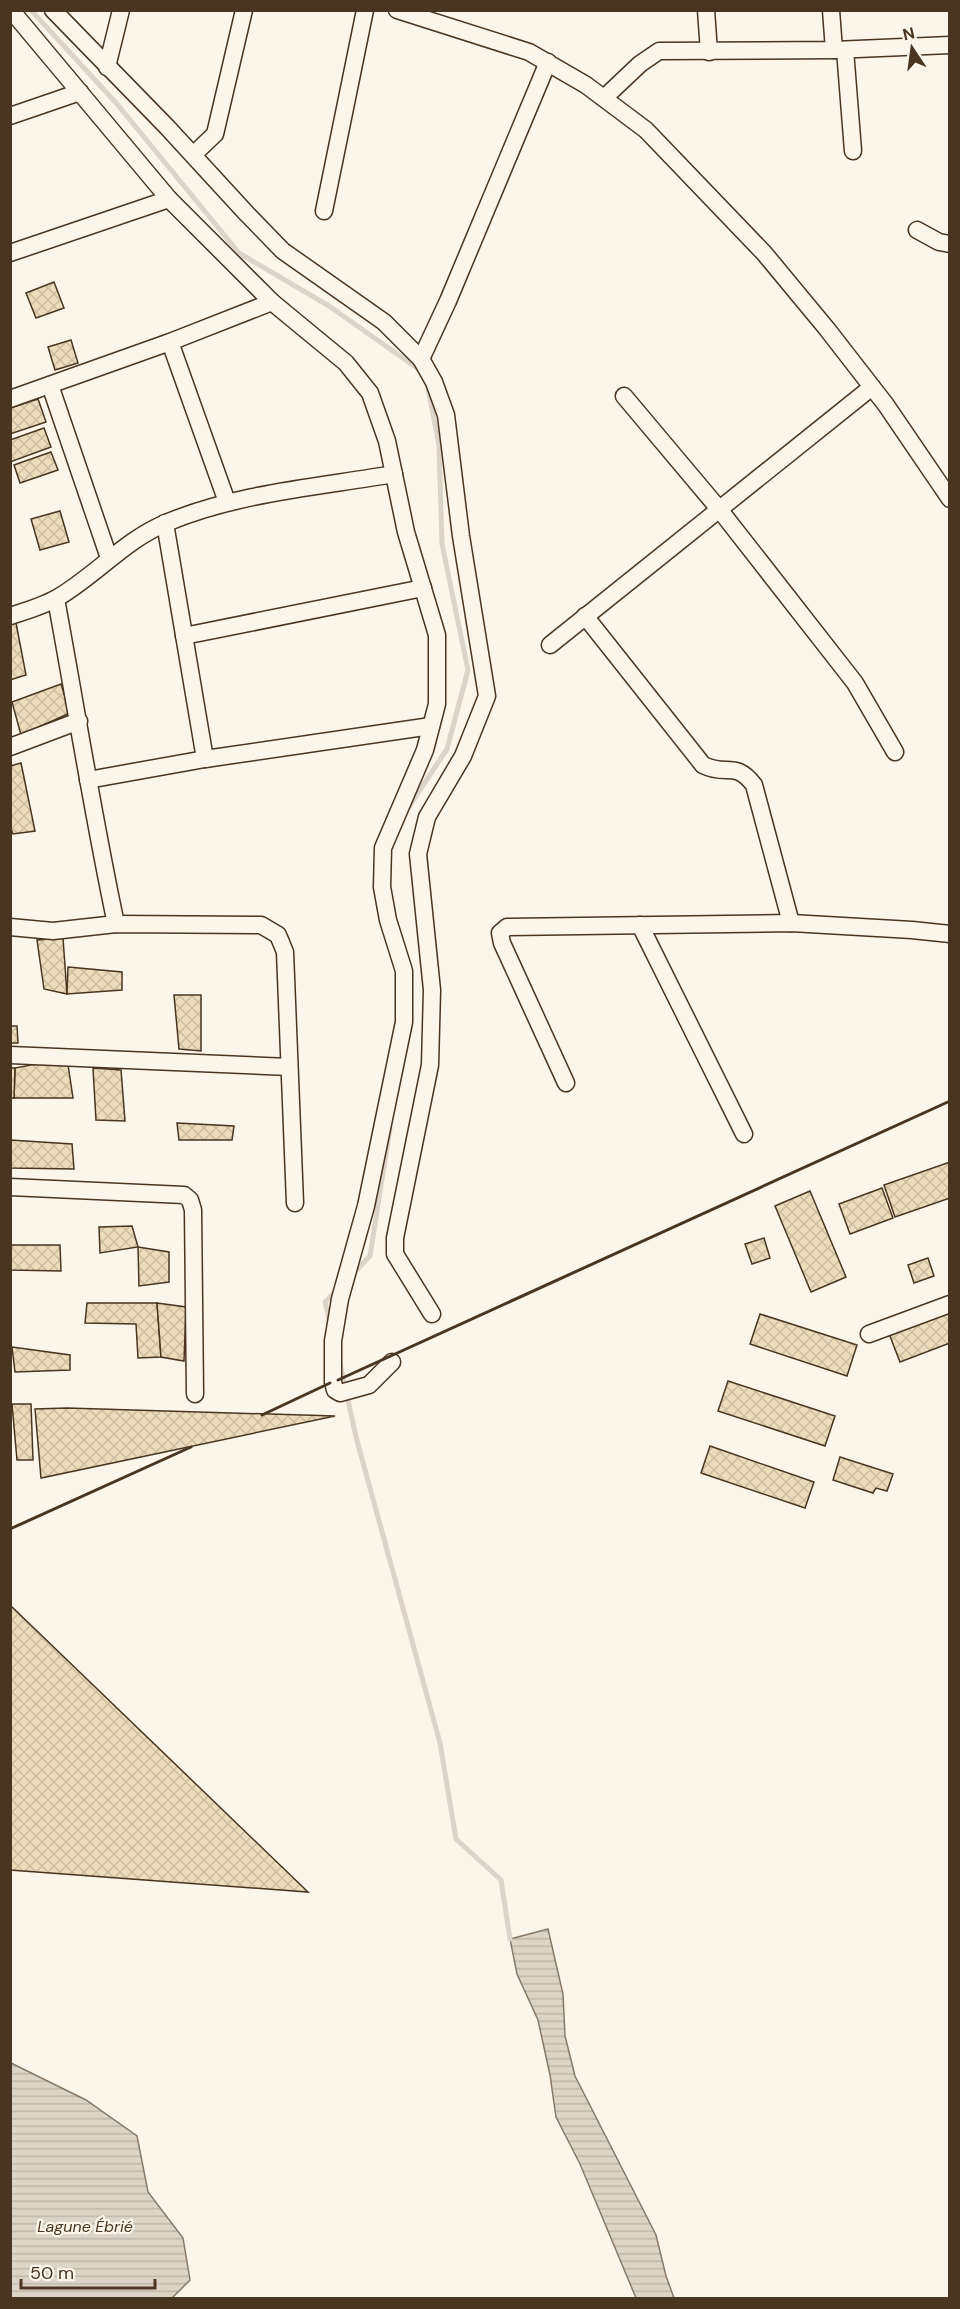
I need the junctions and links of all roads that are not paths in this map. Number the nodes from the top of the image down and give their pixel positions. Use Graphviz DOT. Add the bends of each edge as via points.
graph roads {
  1 [pos="11,10"];
  2 [pos="53,10"];
  3 [pos="122,10"];
  4 [pos="244,10"];
  5 [pos="365,10"];
  6 [pos="397,10"];
  7 [pos="706,10"];
  8 [pos="831,10"];
  9 [pos="950,45"];
  10 [pos="839,50"];
  11 [pos="709,52"];
  12 [pos="548,62"];
  13 [pos="107,68"];
  14 [pos="80,92"];
  15 [pos="604,98"];
  16 [pos="10,116"];
  17 [pos="853,151"];
  18 [pos="193,155"];
  19 [pos="169,199"];
  20 [pos="324,211"];
  21 [pos="917,230"];
  22 [pos="950,244"];
  23 [pos="10,253"];
  24 [pos="272,302"];
  25 [pos="170,342"];
  26 [pos="421,359"];
  27 [pos="50,385"];
  28 [pos="872,387"];
  29 [pos="624,396"];
  30 [pos="10,399"];
  31 [pos="394,474"];
  32 [pos="950,499"];
  33 [pos="227,502"];
  34 [pos="719,509"];
  35 [pos="165,523"];
  36 [pos="109,558"];
  37 [pos="423,588"];
  38 [pos="56,599"];
  39 [pos="10,616"];
  40 [pos="585,616"];
  41 [pos="184,636"];
  42 [pos="550,645"];
  43 [pos="79,722"];
  44 [pos="431,726"];
  45 [pos="10,747"];
  46 [pos="895,752"];
  47 [pos="205,759"];
  48 [pos="88,780"];
  49 [pos="791,923"];
  50 [pos="116,924"];
  51 [pos="640,925"];
  52 [pos="10,927"];
  53 [pos="950,934"];
  54 [pos="10,1055"];
  55 [pos="289,1067"];
  56 [pos="566,1083"];
  57 [pos="744,1134"];
  58 [pos="10,1187"];
  59 [pos="295,1203"];
  60 [pos="950,1304"];
  61 [pos="432,1314"];
  62 [pos="869,1334"];
  63 [pos="392,1362"];
  64 [pos="195,1394"];
  1 -- 14 [label="street"];
  2 -- 13 [label="street"];
  3 -- 13 [label="street"];
  4 -- 18 [label="street" via="215,134"];
  5 -- 20 [label="street"];
  6 -- 12 [label="street" via="529,52"];
  7 -- 11 [label="street"];
  8 -- 10 [label="street"];
  9 -- 10 [label="street"];
  10 -- 11 [label="street"];
  10 -- 17 [label="street"];
  11 -- 15 [label="street" via="659,51 640,63"];
  12 -- 15 [label="street"];
  12 -- 26 [label="street"];
  13 -- 18 [label="street"];
  14 -- 16 [label="street"];
  14 -- 19 [label="street"];
  15 -- 28 [label="street" via="646,130 713,198 764,253"];
  18 -- 26 [label="street" via="283,251 384,322"];
  19 -- 23 [label="street"];
  19 -- 24 [label="street"];
  21 -- 22 [label="street"];
  24 -- 25 [label="street"];
  24 -- 31 [label="street" via="346,363 370,393"];
  25 -- 27 [label="street"];
  25 -- 33 [label="street"];
  26 -- 61 [label="street" via="446,415 461,536 488,696 463,756 427,817 418,854 432,990 430,1065 395,1254"];
  27 -- 30 [label="street"];
  27 -- 36 [label="street"];
  28 -- 32 [label="street"];
  28 -- 34 [label="street"];
  29 -- 34 [label="street"];
  31 -- 33 [label="street"];
  31 -- 37 [label="street"];
  33 -- 35 [label="street"];
  34 -- 40 [label="street"];
  34 -- 46 [label="street" via="855,683"];
  35 -- 36 [label="street"];
  35 -- 41 [label="street"];
  36 -- 38 [label="street"];
  37 -- 41 [label="street"];
  37 -- 44 [label="street" via="437,635 437,704"];
  38 -- 39 [label="street"];
  38 -- 43 [label="street"];
  40 -- 42 [label="street"];
  40 -- 49 [label="street" via="703,765 714,770 739,770 754,785"];
  41 -- 47 [label="street"];
  43 -- 45 [label="street"];
  43 -- 48 [label="street"];
  44 -- 47 [label="street"];
  44 -- 63 [label="street" via="425,750 383,848 382,887 404,971 404,1022 366,1206 340,1299 333,1341 335,1390 340,1393 369,1385"];
  47 -- 48 [label="street"];
  48 -- 50 [label="street"];
  49 -- 51 [label="street"];
  49 -- 53 [label="street"];
  50 -- 52 [label="street" via="53,931"];
  50 -- 55 [label="street" via="261,925 279,935 285,952"];
  51 -- 56 [label="street" via="507,927 500,933"];
  51 -- 57 [label="street"];
  54 -- 55 [label="street"];
  55 -- 59 [label="street"];
  58 -- 64 [label="street" via="184,1195 190,1200"];
  60 -- 62 [label="street"];
}
